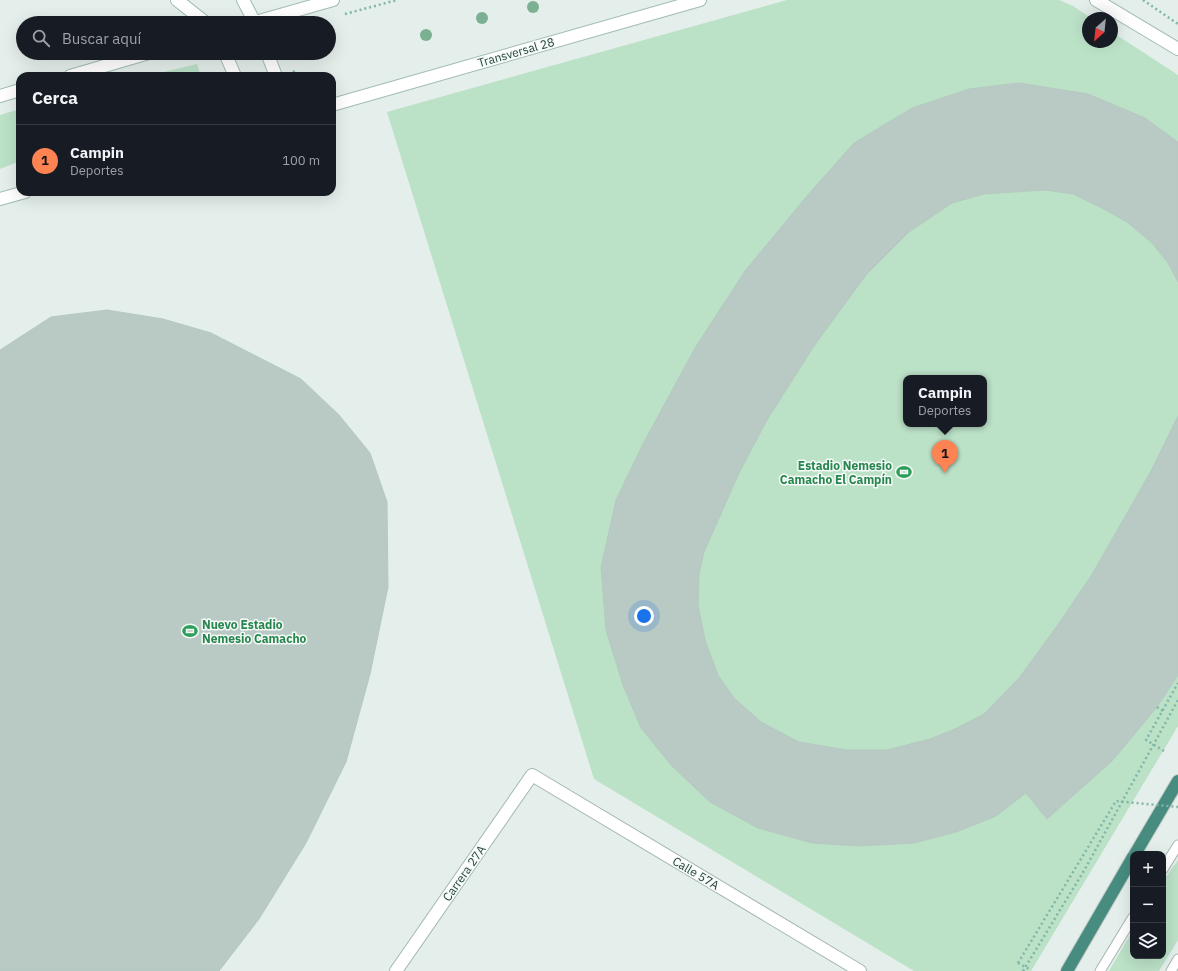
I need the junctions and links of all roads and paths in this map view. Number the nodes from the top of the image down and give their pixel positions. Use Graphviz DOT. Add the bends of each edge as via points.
graph roads {
  1 [pos="177,0"];
  2 [pos="242,0"];
  3 [pos="333,0"];
  4 [pos="397,0"];
  5 [pos="700,0"];
  6 [pos="1096,0"];
  7 [pos="1143,0"];
  8 [pos="339,15"];
  9 [pos="197,16"];
  10 [pos="250,16"];
  11 [pos="278,16"];
  12 [pos="1178,24"];
  13 [pos="1178,49"];
  14 [pos="125,60"];
  15 [pos="228,60"];
  16 [pos="270,60"];
  17 [pos="84,72"];
  18 [pos="233,72"];
  19 [pos="274,72"];
  20 [pos="16,91"];
  21 [pos="0,96"];
  22 [pos="336,104"];
  23 [pos="16,195"];
  24 [pos="0,199"];
  25 [pos="1178,683"];
  26 [pos="1178,700"];
  27 [pos="1157,708"];
  28 [pos="1163,711"];
  29 [pos="1153,745"];
  30 [pos="1164,751"];
  31 [pos="532,775"];
  32 [pos="1178,781"];
  33 [pos="1178,807"];
  34 [pos="1178,845"];
  35 [pos="1137,851"];
  36 [pos="1130,862"];
  37 [pos="1166,864"];
  38 [pos="1130,922"];
  39 [pos="1178,959"];
  40 [pos="1025,967"];
  41 [pos="1031,970"];
  42 [pos="396,971"];
  43 [pos="860,971"];
  44 [pos="1023,971"];
  45 [pos="1067,971"];
  46 [pos="1100,971"];
  47 [pos="1171,971"];
  1 -- 9 [label="main road"];
  2 -- 10 [label="main road"];
  3 -- 11 [label="main road"];
  4 -- 8 [label="path"];
  5 -- 22 [label="main road, Transversal 28"];
  6 -- 13 [label="main road"];
  7 -- 12 [label="path"];
  14 -- 17 [label="main road"];
  15 -- 18 [label="main road"];
  16 -- 19 [label="main road"];
  20 -- 21 [label="main road"];
  23 -- 24 [label="main road"];
  25 -- 28 [label="path"];
  26 -- 29 [label="path"];
  27 -- 28 [label="path"];
  28 -- 29 [label="path" via="1146,740"];
  29 -- 30 [label="path"];
  29 -- 40 [label="path" via="1085,869"];
  31 -- 42 [label="main road, Carrera 27A"];
  31 -- 43 [label="main road, Calle 57A"];
  32 -- 35 [label="highway"];
  33 -- 40 [label="path, bridge" via="1116,801 1018,963"];
  34 -- 37 [label="lane"];
  36 -- 45 [label="highway"];
  38 -- 46 [label="lane"];
  39 -- 47 [label="lane"];
  40 -- 41 [label="path"];
  40 -- 44 [label="path"];
}
